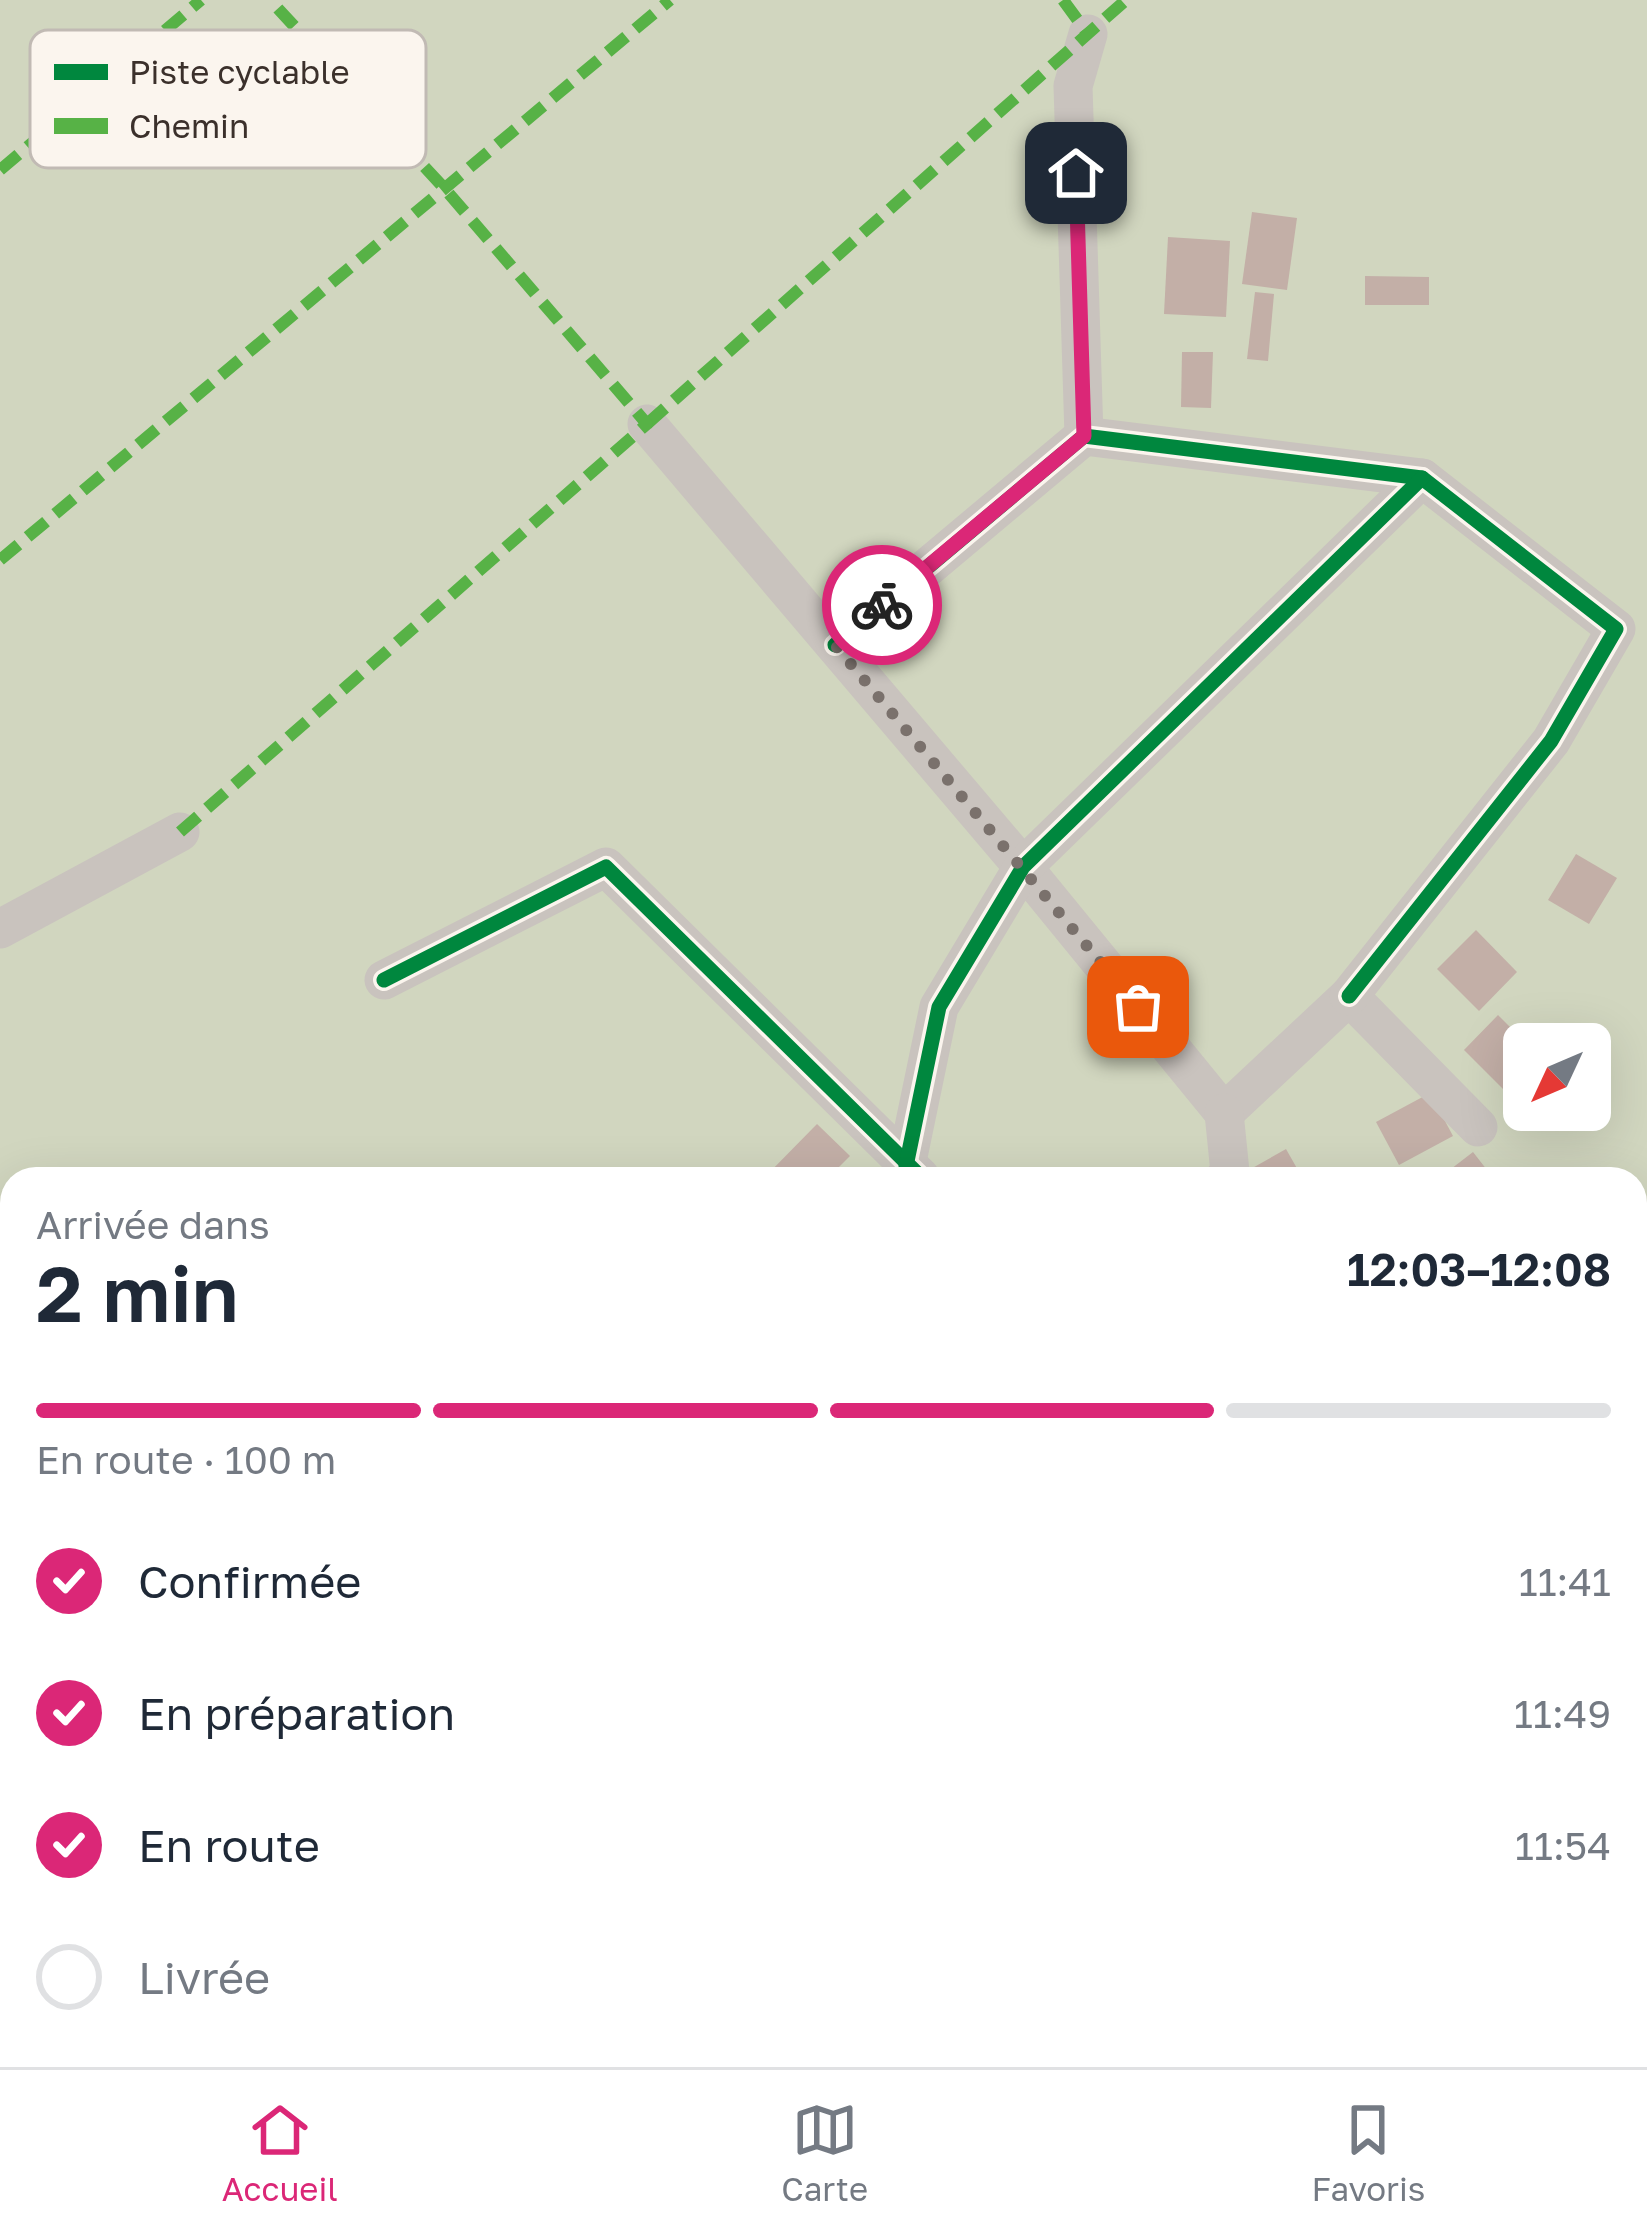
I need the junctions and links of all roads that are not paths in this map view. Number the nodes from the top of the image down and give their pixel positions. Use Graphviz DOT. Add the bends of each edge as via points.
graph roads {
  1 [pos="1088,34"];
  2 [pos="647,424"];
  3 [pos="1084,436"];
  4 [pos="1422,478"];
  5 [pos="835,645"];
  6 [pos="180,832"];
  7 [pos="1023,867"];
  8 [pos="0,929"];
  9 [pos="384,980"];
  10 [pos="1349,996"];
  11 [pos="1224,1113"];
  12 [pos="1478,1127"];
  13 [pos="909,1167"];
  14 [pos="916,1167"];
  15 [pos="1229,1167"];
  1 -- 3 [label="street" via="1073,86"];
  2 -- 5 [label="street"];
  3 -- 4 [label="street"];
  3 -- 5 [label="street"];
  4 -- 7 [label="street"];
  4 -- 10 [label="street" via="1616,629 1551,741"];
  5 -- 7 [label="street"];
  6 -- 8 [label="street"];
  7 -- 11 [label="street"];
  7 -- 14 [label="street" via="939,1007"];
  9 -- 13 [label="street" via="606,867"];
  10 -- 11 [label="street"];
  10 -- 12 [label="street"];
  11 -- 15 [label="street"];
}
